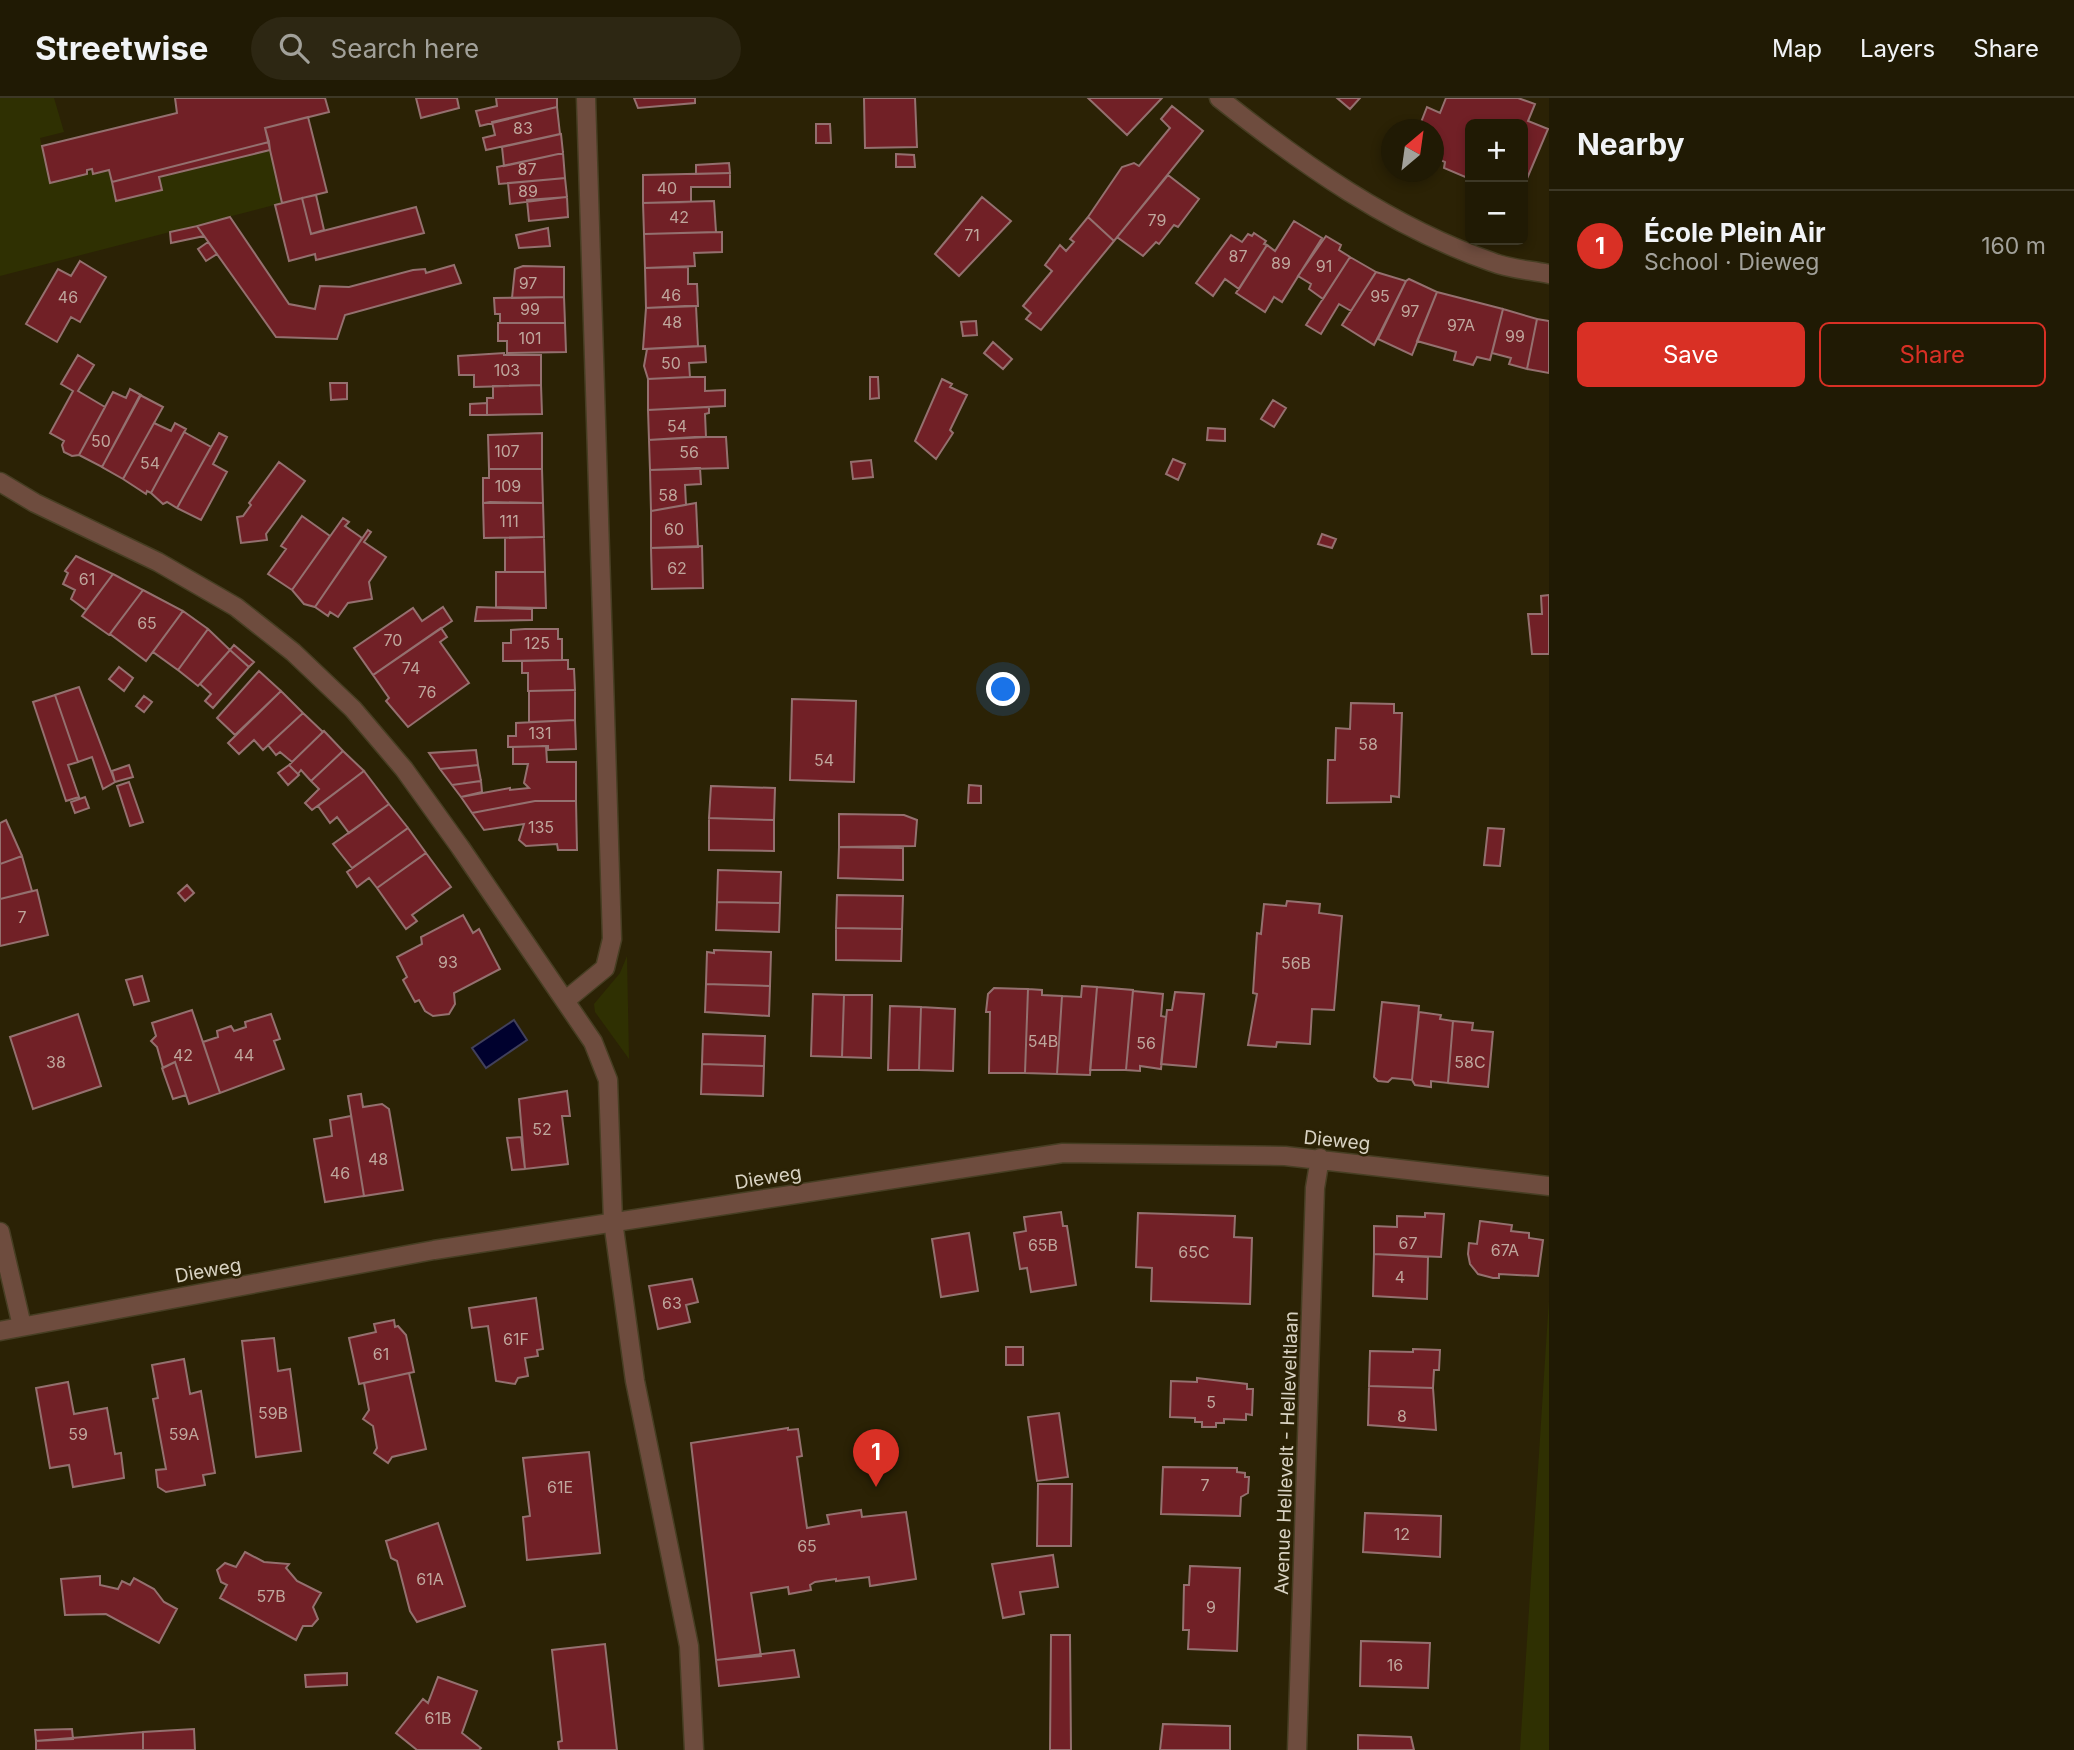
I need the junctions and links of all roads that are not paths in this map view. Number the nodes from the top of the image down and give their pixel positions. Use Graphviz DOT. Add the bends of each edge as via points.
graph roads {
  1 [pos="586,98"];
  2 [pos="1219,98"];
  3 [pos="1549,274"];
  4 [pos="0,482"];
  5 [pos="566,1000"];
  6 [pos="1320,1158"];
  7 [pos="1549,1186"];
  8 [pos="613,1221"];
  9 [pos="0,1232"];
  10 [pos="22,1326"];
  11 [pos="0,1331"];
  12 [pos="694,1750"];
  13 [pos="1297,1750"];
  1 -- 5 [label="street" via="612,939 605,968"];
  2 -- 3 [label="street" via="1280,147 1396,221 1493,263"];
  4 -- 5 [label="street" via="236,607 293,652 353,709 404,769"];
  5 -- 8 [label="street" via="593,1042 608,1080"];
  6 -- 7 [label="street, Dieweg"];
  6 -- 8 [label="street, Dieweg" via="1063,1153"];
  6 -- 13 [label="street, Avenue Hellevelt - Helleveltlaan"];
  8 -- 10 [label="street, Dieweg"];
  8 -- 12 [label="street" via="635,1381 689,1646"];
  9 -- 10 [label="street"];
  10 -- 11 [label="street, Dieweg"];
}
